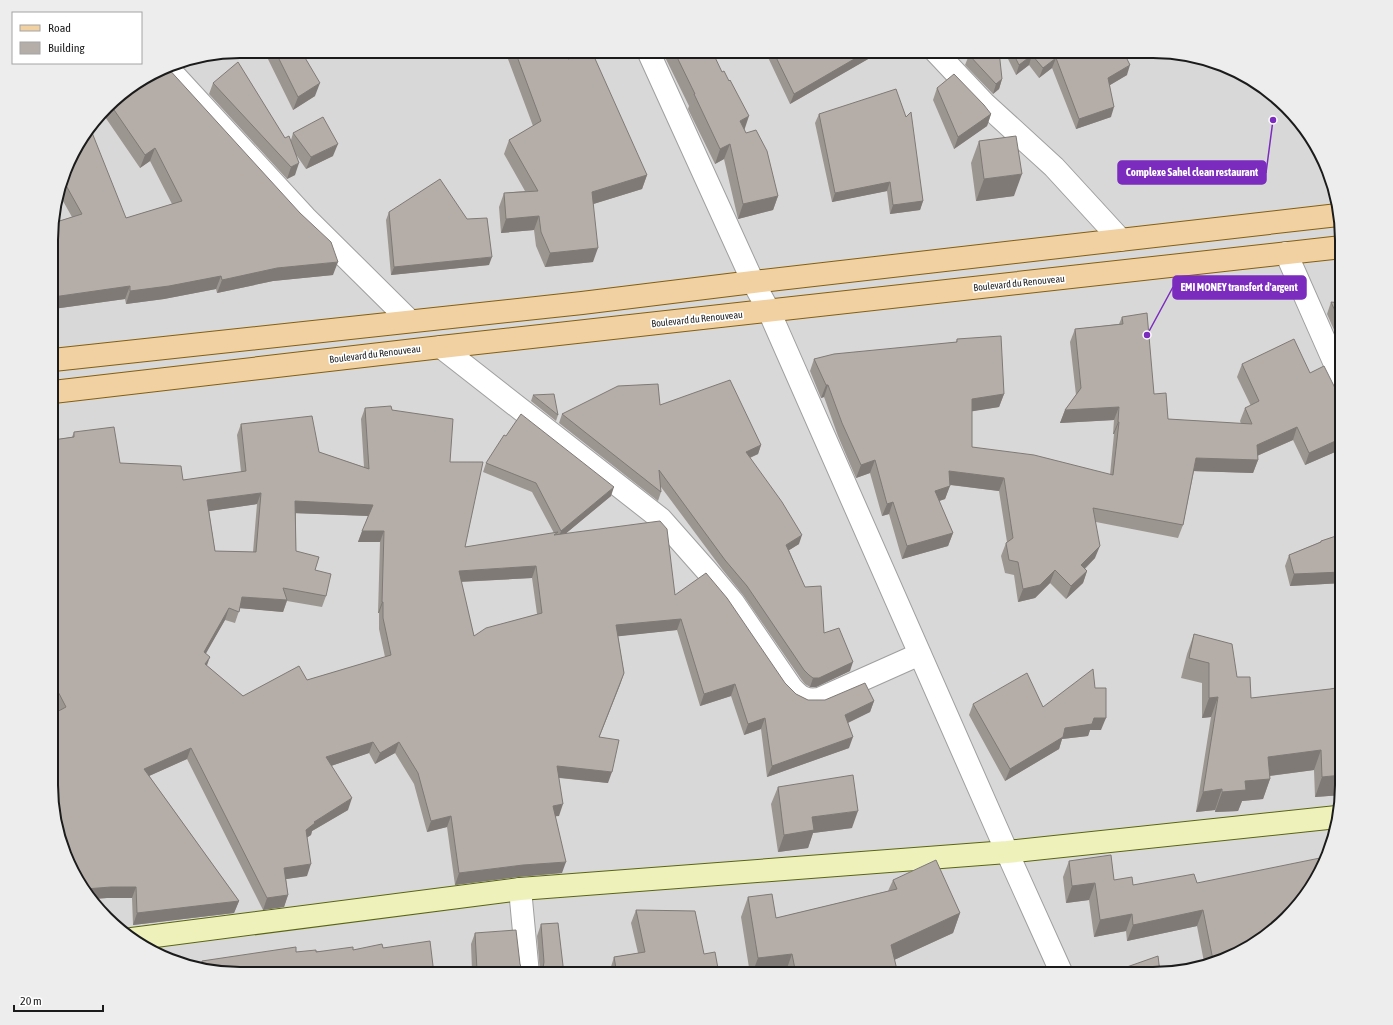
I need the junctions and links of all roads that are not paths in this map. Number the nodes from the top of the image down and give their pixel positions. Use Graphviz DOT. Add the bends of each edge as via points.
graph roads {
  1 [pos="651,58"];
  2 [pos="942,58"];
  3 [pos="171,72"];
  4 [pos="1333,216"];
  5 [pos="1121,240"];
  6 [pos="1335,248"];
  7 [pos="1286,253"];
  8 [pos="753,282"];
  9 [pos="769,311"];
  10 [pos="410,322"];
  11 [pos="441,347"];
  12 [pos="58,359"];
  13 [pos="1335,364"];
  14 [pos="58,391"];
  15 [pos="920,654"];
  16 [pos="1332,817"];
  17 [pos="1007,852"];
  18 [pos="520,889"];
  19 [pos="142,938"];
  20 [pos="527,967"];
  21 [pos="1059,967"];
  1 -- 8 [label="street"];
  2 -- 5 [label="street" via="984,103 1054,167"];
  3 -- 10 [label="street" via="305,217"];
  4 -- 5 [label="main road"];
  5 -- 8 [label="main road"];
  6 -- 7 [label="main road, Boulevard du Renouveau"];
  7 -- 9 [label="main road, Boulevard du Renouveau"];
  7 -- 13 [label="street"];
  8 -- 9 [label="street"];
  8 -- 10 [label="main road"];
  9 -- 11 [label="main road, Boulevard du Renouveau"];
  9 -- 15 [label="street"];
  10 -- 12 [label="main road"];
  11 -- 14 [label="main road, Boulevard du Renouveau"];
  11 -- 15 [label="street" via="661,519 733,602 799,696 810,700 819,699"];
  15 -- 17 [label="street"];
  16 -- 17 [label="main road"];
  17 -- 18 [label="main road"];
  17 -- 21 [label="street"];
  18 -- 19 [label="main road"];
  18 -- 20 [label="street"];
}
